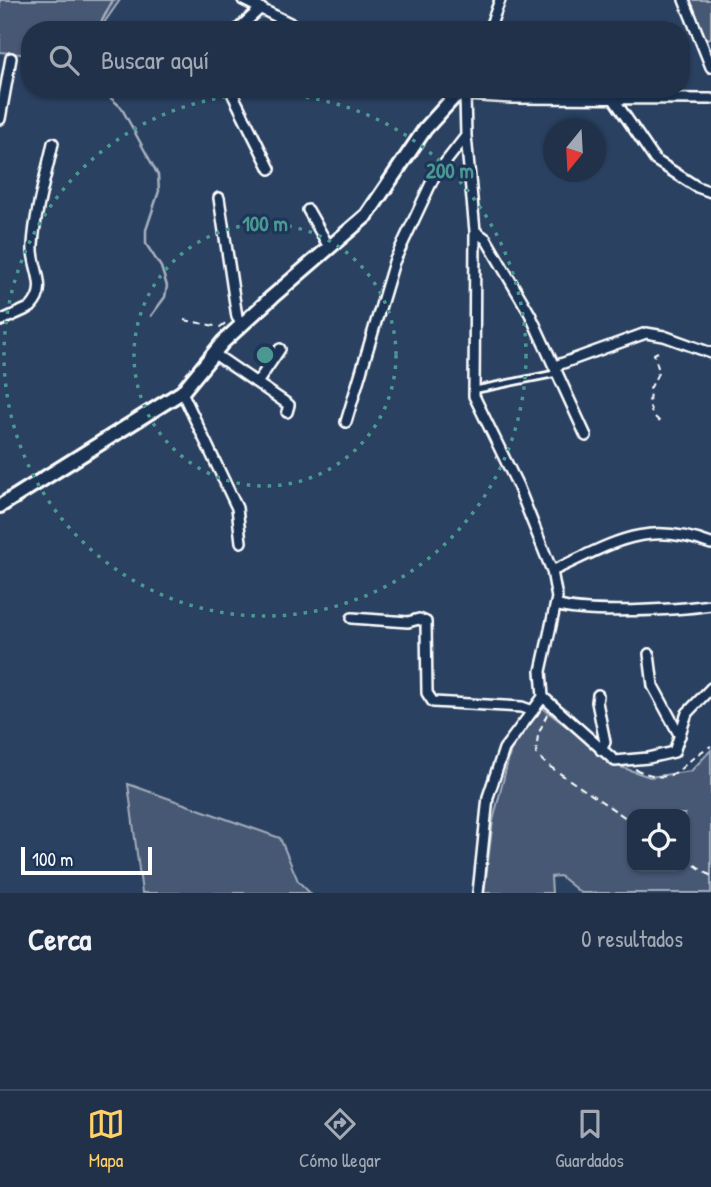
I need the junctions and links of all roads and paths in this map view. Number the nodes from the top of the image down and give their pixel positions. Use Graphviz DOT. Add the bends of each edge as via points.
graph roads {
  1 [pos="243,0"];
  2 [pos="500,0"];
  3 [pos="684,0"];
  4 [pos="261,8"];
  5 [pos="247,21"];
  6 [pos="286,21"];
  7 [pos="492,21"];
  8 [pos="11,58"];
  9 [pos="711,67"];
  10 [pos="235,98"];
  11 [pos="453,98"];
  12 [pos="465,98"];
  13 [pos="613,98"];
  14 [pos="711,99"];
  15 [pos="0,119"];
  16 [pos="466,136"];
  17 [pos="53,143"];
  18 [pos="270,169"];
  19 [pos="711,192"];
  20 [pos="219,198"];
  21 [pos="308,210"];
  22 [pos="475,231"];
  23 [pos="329,247"];
  24 [pos="184,320"];
  25 [pos="0,321"];
  26 [pos="227,322"];
  27 [pos="242,324"];
  28 [pos="280,349"];
  29 [pos="658,352"];
  30 [pos="213,353"];
  31 [pos="711,353"];
  32 [pos="557,369"];
  33 [pos="257,383"];
  34 [pos="473,390"];
  35 [pos="182,392"];
  36 [pos="287,411"];
  37 [pos="346,422"];
  38 [pos="661,423"];
  39 [pos="586,436"];
  40 [pos="0,506"];
  41 [pos="242,542"];
  42 [pos="711,544"];
  43 [pos="552,571"];
  44 [pos="556,605"];
  45 [pos="711,605"];
  46 [pos="352,618"];
  47 [pos="649,654"];
  48 [pos="711,688"];
  49 [pos="598,695"];
  50 [pos="547,700"];
  51 [pos="533,711"];
  52 [pos="680,736"];
  53 [pos="711,746"];
  54 [pos="601,750"];
  55 [pos="615,761"];
  56 [pos="627,819"];
  57 [pos="690,861"];
  58 [pos="711,876"];
  59 [pos="478,893"];
  1 -- 4 [label="street"];
  2 -- 7 [label="street"];
  3 -- 9 [label="street"];
  4 -- 5 [label="street"];
  4 -- 6 [label="street"];
  8 -- 15 [label="street"];
  10 -- 18 [label="street"];
  11 -- 23 [label="street" via="425,129 367,215"];
  12 -- 16 [label="street"];
  13 -- 14 [label="street"];
  13 -- 19 [label="street" via="655,160"];
  16 -- 22 [label="street"];
  16 -- 37 [label="street" via="434,177 394,262"];
  17 -- 25 [label="street" via="32,247 40,288 31,307"];
  20 -- 27 [label="street" via="237,317"];
  21 -- 23 [label="street"];
  22 -- 32 [label="street" via="486,239 511,281"];
  22 -- 34 [label="street"];
  23 -- 27 [label="street"];
  24 -- 26 [label="path" via="220,327"];
  27 -- 30 [label="street"];
  28 -- 33 [label="street"];
  29 -- 38 [label="path" via="654,354 659,371 648,396 652,414"];
  30 -- 33 [label="street"];
  30 -- 35 [label="street"];
  31 -- 32 [label="street" via="646,333"];
  32 -- 34 [label="lane"];
  32 -- 39 [label="street"];
  33 -- 36 [label="street" via="289,405"];
  34 -- 43 [label="street" via="519,485"];
  35 -- 40 [label="street"];
  35 -- 41 [label="street" via="236,508"];
  42 -- 43 [label="street" via="676,533 646,533 625,537"];
  43 -- 44 [label="street"];
  44 -- 45 [label="street" via="567,609"];
  44 -- 50 [label="street" via="541,671"];
  46 -- 51 [label="street" via="426,622 427,693 433,702"];
  47 -- 52 [label="street" via="653,686"];
  48 -- 52 [label="street" via="687,713"];
  49 -- 54 [label="street" via="605,742"];
  50 -- 51 [label="street"];
  50 -- 54 [label="street"];
  50 -- 56 [label="path" via="536,754"];
  51 -- 59 [label="street" via="505,749 488,797"];
  52 -- 55 [label="street" via="669,754"];
  53 -- 55 [label="path" via="664,778"];
  54 -- 55 [label="street"];
  57 -- 58 [label="path"];
}
